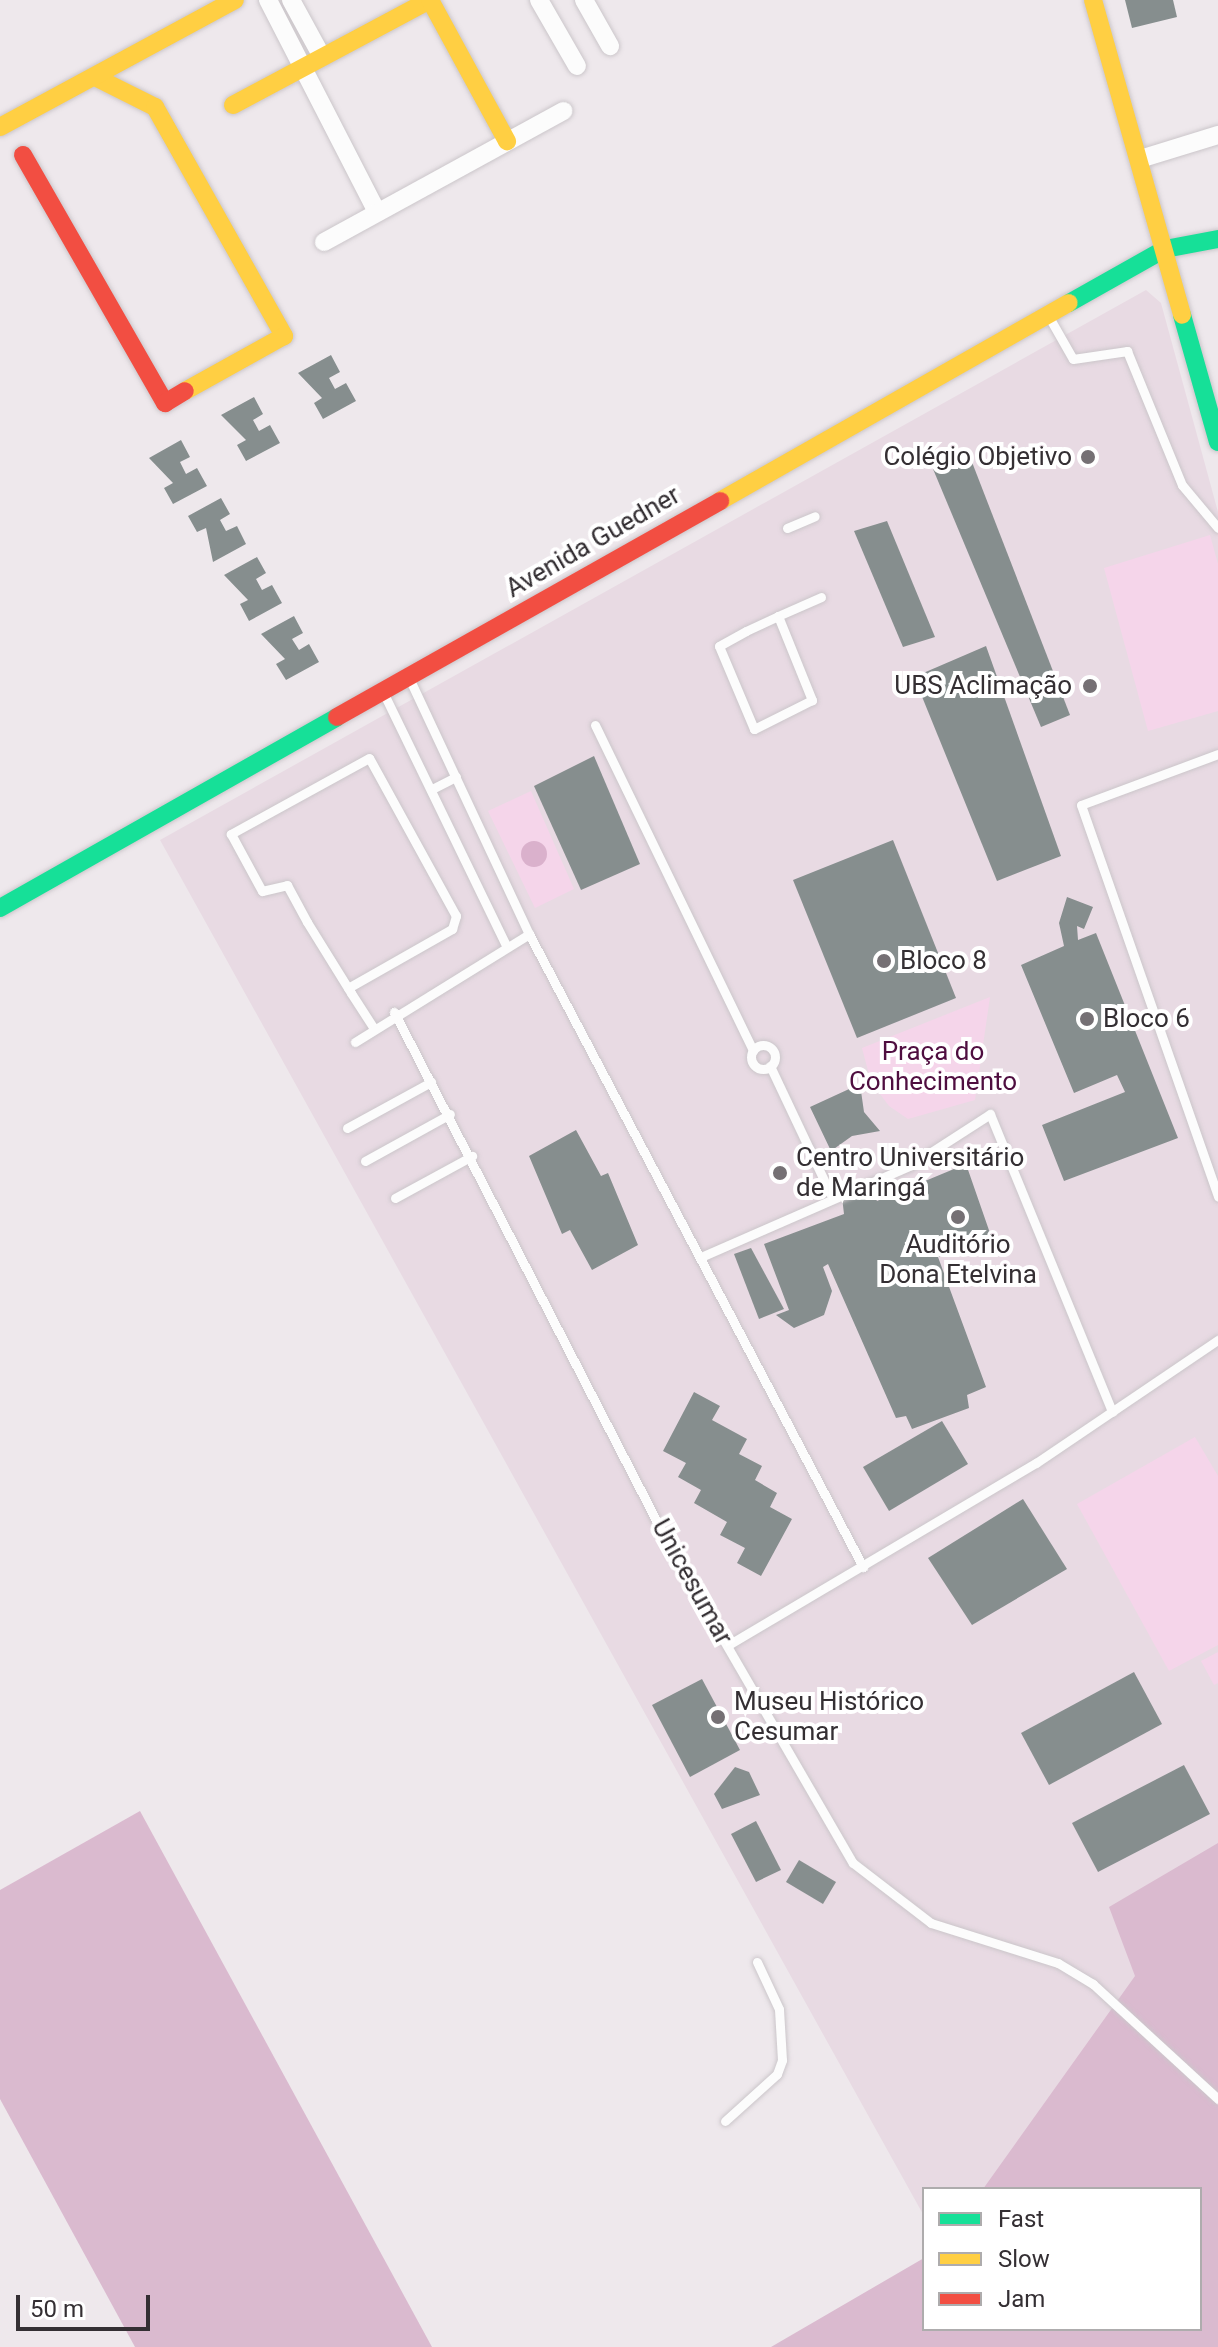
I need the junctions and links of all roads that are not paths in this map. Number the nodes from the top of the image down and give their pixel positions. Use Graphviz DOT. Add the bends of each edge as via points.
graph roads {
  1 [pos="235,0"];
  2 [pos="268,0"];
  3 [pos="291,0"];
  4 [pos="539,0"];
  5 [pos="584,0"];
  6 [pos="1093,0"];
  7 [pos="610,46"];
  8 [pos="321,55"];
  9 [pos="302,66"];
  10 [pos="577,66"];
  11 [pos="97,78"];
  12 [pos="233,105"];
  13 [pos="563,111"];
  14 [pos="0,127"];
  15 [pos="1218,135"];
  16 [pos="507,141"];
  17 [pos="23,155"];
  18 [pos="1140,159"];
  19 [pos="377,212"];
  20 [pos="1218,239"];
  21 [pos="324,242"];
  22 [pos="1165,249"];
  23 [pos="1049,317"];
  24 [pos="1218,442"];
  25 [pos="815,516"];
  26 [pos="787,528"];
  27 [pos="1218,528"];
  28 [pos="821,597"];
  29 [pos="778,616"];
  30 [pos="408,677"];
  31 [pos="383,691"];
  32 [pos="595,725"];
  33 [pos="1218,754"];
  34 [pos="456,777"];
  35 [pos="432,789"];
  36 [pos="0,908"];
  37 [pos="529,934"];
  38 [pos="506,945"];
  39 [pos="348,988"];
  40 [pos="394,1012"];
  41 [pos="373,1027"];
  42 [pos="355,1042"];
  43 [pos="753,1051"];
  44 [pos="770,1066"];
  45 [pos="431,1082"];
  46 [pos="450,1114"];
  47 [pos="347,1128"];
  48 [pos="472,1156"];
  49 [pos="365,1161"];
  50 [pos="832,1197"];
  51 [pos="1218,1197"];
  52 [pos="395,1198"];
  53 [pos="703,1256"];
  54 [pos="1218,1340"];
  55 [pos="1112,1412"];
  56 [pos="863,1567"];
  57 [pos="728,1645"];
  58 [pos="757,1962"];
  59 [pos="1218,2099"];
  60 [pos="725,2121"];
  1 -- 11 [label="street"];
  2 -- 9 [label="street"];
  3 -- 8 [label="street"];
  4 -- 10 [label="street"];
  5 -- 7 [label="street"];
  6 -- 18 [label="street"];
  8 -- 9 [label="street"];
  8 -- 16 [label="street" via="434,1"];
  9 -- 12 [label="street"];
  9 -- 19 [label="street"];
  11 -- 14 [label="street"];
  11 -- 17 [label="street" via="143,98 164,119 284,336 165,403"];
  13 -- 16 [label="street"];
  15 -- 18 [label="street"];
  16 -- 19 [label="street"];
  18 -- 22 [label="street"];
  19 -- 21 [label="street"];
  20 -- 22 [label="street, Avenida Guedner"];
  22 -- 23 [label="street, Avenida Guedner"];
  22 -- 24 [label="street"];
  23 -- 27 [label="lane" via="1073,359 1127,351 1182,485"];
  23 -- 30 [label="street, Avenida Guedner"];
  25 -- 26 [label="lane"];
  28 -- 29 [label="lane"];
  29 -- 29 [label="lane" via="719,646 754,729 812,700"];
  30 -- 31 [label="street, Avenida Guedner"];
  30 -- 34 [label="lane"];
  31 -- 35 [label="lane"];
  31 -- 36 [label="street, Avenida Guedner"];
  32 -- 43 [label="lane"];
  33 -- 51 [label="lane" via="1085,801 1104,878"];
  34 -- 35 [label="lane"];
  34 -- 37 [label="lane"];
  35 -- 38 [label="lane"];
  37 -- 38 [label="lane"];
  37 -- 53 [label="lane"];
  38 -- 40 [label="lane"];
  39 -- 39 [label="lane" via="452,929 456,916 369,758 231,834 262,891 287,885"];
  39 -- 41 [label="lane"];
  40 -- 41 [label="lane"];
  40 -- 45 [label="lane, Unicesumar"];
  41 -- 42 [label="lane"];
  43 -- 44 [label="lane" via="755,1065"];
  43 -- 44 [label="lane" via="771,1048"];
  44 -- 50 [label="lane"];
  45 -- 46 [label="lane, Unicesumar"];
  45 -- 47 [label="lane"];
  46 -- 48 [label="lane, Unicesumar"];
  46 -- 49 [label="lane"];
  48 -- 52 [label="lane"];
  48 -- 57 [label="lane, Unicesumar" via="631,1471"];
  50 -- 53 [label="lane"];
  50 -- 55 [label="lane" via="911,1165 990,1114"];
  53 -- 56 [label="lane"];
  54 -- 55 [label="lane"];
  55 -- 56 [label="lane"];
  56 -- 57 [label="lane"];
  57 -- 59 [label="lane, Unicesumar" via="829,1829 885,1895 931,1923 1058,1963 1133,2015"];
  58 -- 60 [label="lane" via="779,2009 782,2060 777,2074"];
}
